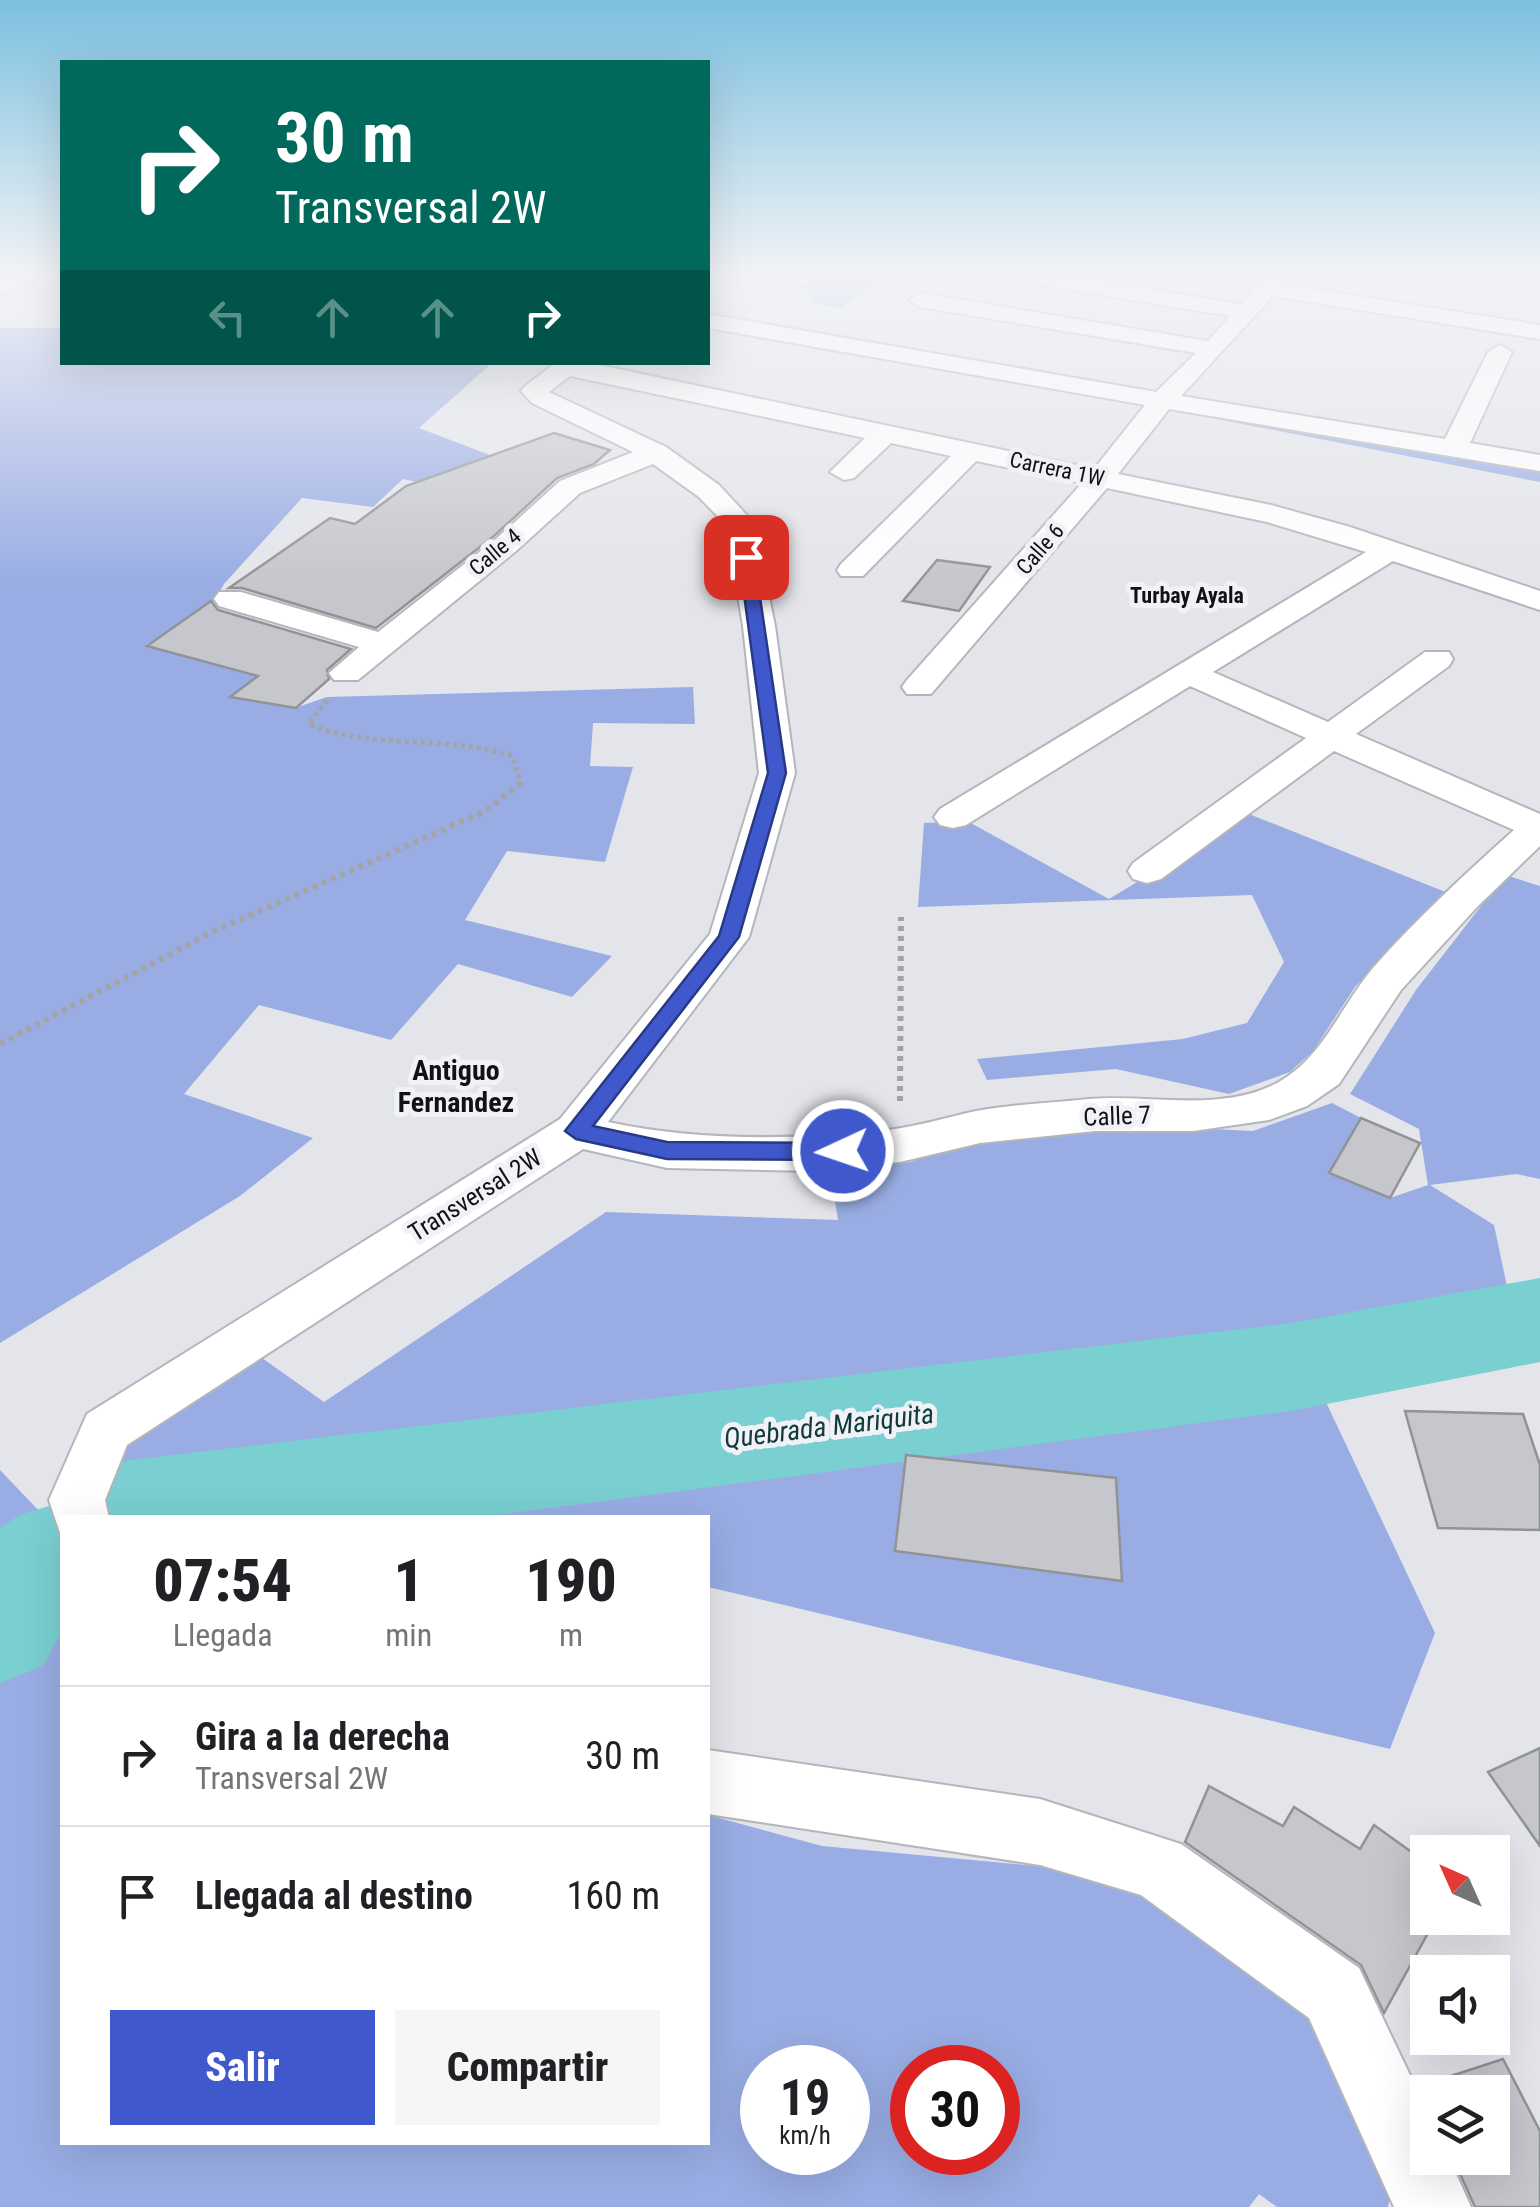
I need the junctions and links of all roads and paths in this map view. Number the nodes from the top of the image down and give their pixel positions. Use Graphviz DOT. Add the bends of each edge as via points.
graph roads {
  1 [pos="550,379"];
  2 [pos="633,379"];
  3 [pos="1040,379"];
  4 [pos="1184,379"];
  5 [pos="1487,379"];
  6 [pos="1164,399"];
  7 [pos="885,434"];
  8 [pos="1454,447"];
  9 [pos="971,452"];
  10 [pos="656,453"];
  11 [pos="1540,464"];
  12 [pos="844,472"];
  13 [pos="1101,478"];
  14 [pos="1390,550"];
  15 [pos="852,570"];
  16 [pos="230,599"];
  17 [pos="1540,601"];
  18 [pos="381,643"];
  19 [pos="1437,659"];
  20 [pos="346,673"];
  21 [pos="1187,673"];
  22 [pos="919,687"];
  23 [pos="1333,738"];
  24 [pos="952,817"];
  25 [pos="1539,827"];
  26 [pos="1147,870"];
  27 [pos="902,918"];
  28 [pos="0,1044"];
  29 [pos="576,1131"];
  30 [pos="900,1146"];
  31 [pos="80,1515"];
  32 [pos="710,1782"];
  33 [pos="1433,2207"];
  1 -- 10 [label="street, Transversal 2W" via="534,391 541,398"];
  2 -- 7 [label="street, Carrera 1W"];
  3 -- 6 [label="street"];
  4 -- 6 [label="street, Calle 6"];
  5 -- 8 [label="street"];
  6 -- 8 [label="street"];
  6 -- 13 [label="street, Calle 6"];
  7 -- 9 [label="street, Carrera 1W"];
  7 -- 12 [label="street"];
  8 -- 11 [label="street"];
  9 -- 13 [label="street, Carrera 1W"];
  9 -- 15 [label="street"];
  10 -- 18 [label="street, Calle 4" via="570,487"];
  10 -- 29 [label="street, Transversal 2W" via="710,491 740,523 777,773 729,937"];
  13 -- 14 [label="street, Carrera 1W" via="1272,514"];
  13 -- 22 [label="street, Calle 6"];
  14 -- 17 [label="street, Carrera 1W"];
  14 -- 21 [label="street"];
  16 -- 18 [label="street"];
  18 -- 20 [label="street, Calle 4"];
  19 -- 23 [label="street"];
  20 -- 28 [label="path" via="309,724 334,738 489,746 512,756 523,782 486,811 214,931"];
  21 -- 23 [label="street"];
  21 -- 24 [label="street"];
  23 -- 25 [label="street"];
  23 -- 26 [label="street"];
  25 -- 30 [label="street, Calle 7" via="1386,980 1323,1073 1290,1095 1253,1109 1095,1115 980,1128"];
  27 -- 30 [label="path"];
  29 -- 30 [label="street, Calle 7" via="667,1150 815,1154"];
  29 -- 31 [label="street, Transversal 2W" via="106,1430 77,1500"];
  32 -- 33 [label="street" via="1040,1832 1158,1867 1334,1993"];
}
